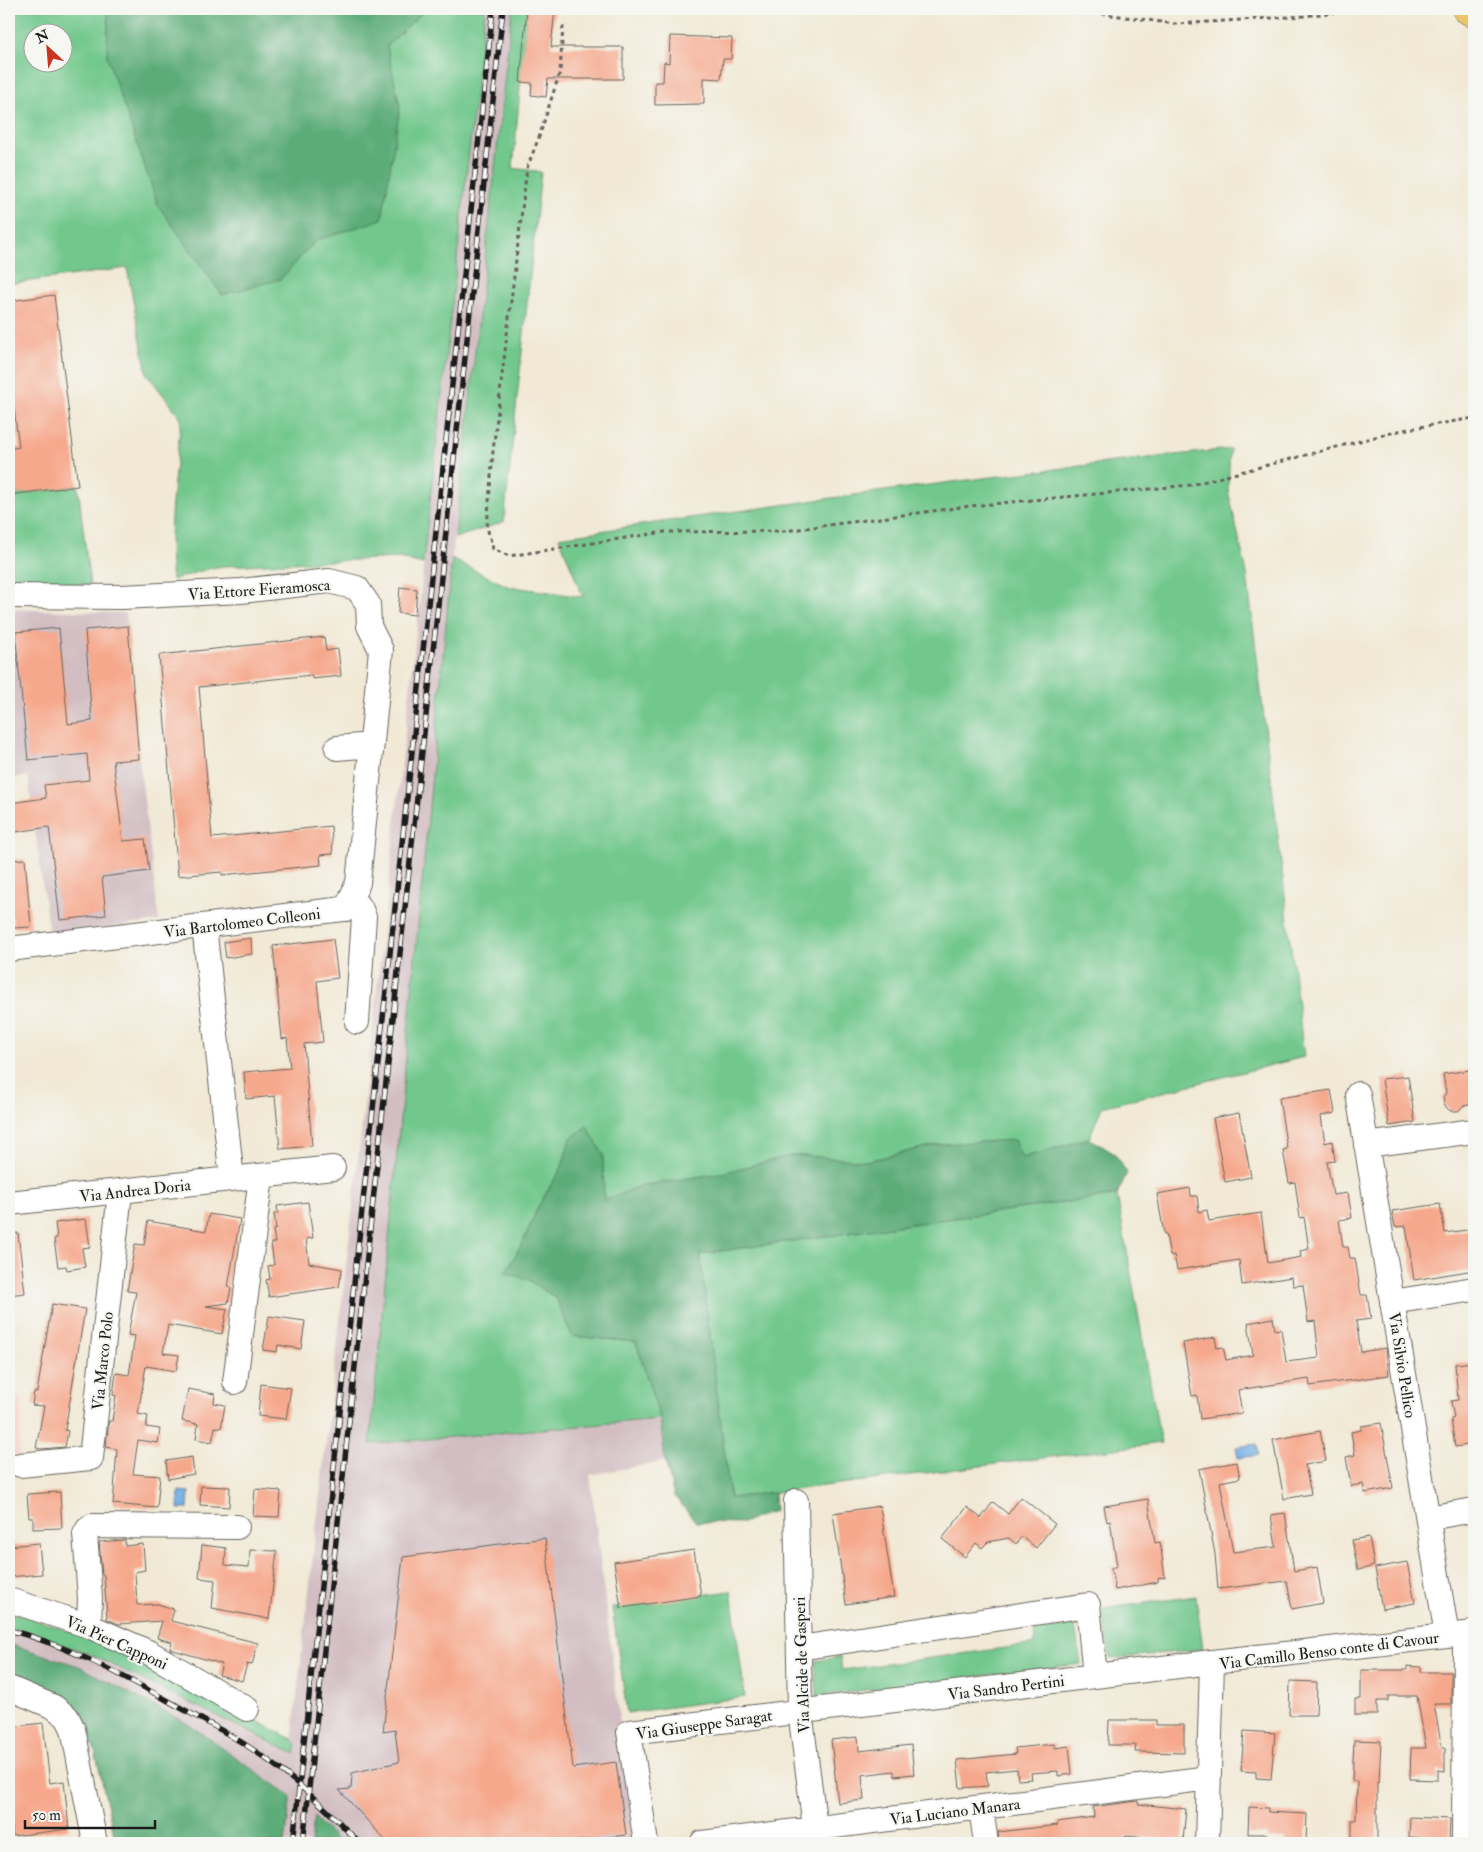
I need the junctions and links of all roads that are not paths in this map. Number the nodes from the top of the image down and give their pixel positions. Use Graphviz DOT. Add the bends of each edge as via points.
graph roads {
  1 [pos="1466,9"];
  2 [pos="1474,14"];
  3 [pos="9,596"];
  4 [pos="372,745"];
  5 [pos="337,748"];
  6 [pos="346,909"];
  7 [pos="204,926"];
  8 [pos="9,949"];
  9 [pos="357,1022"];
  10 [pos="1358,1094"];
  11 [pos="1474,1132"];
  12 [pos="1366,1145"];
  13 [pos="333,1168"];
  14 [pos="260,1176"];
  15 [pos="232,1179"];
  16 [pos="120,1192"];
  17 [pos="9,1203"];
  18 [pos="1474,1289"];
  19 [pos="1392,1302"];
  20 [pos="235,1382"];
  21 [pos="20,1465"];
  22 [pos="796,1501"];
  23 [pos="1474,1510"];
  24 [pos="1428,1518"];
  25 [pos="237,1527"];
  26 [pos="9,1600"];
  27 [pos="89,1626"];
  28 [pos="1462,1634"];
  29 [pos="799,1648"];
  30 [pos="1212,1662"];
  31 [pos="1095,1676"];
  32 [pos="9,1688"];
  33 [pos="247,1709"];
  34 [pos="800,1711"];
  35 [pos="1209,1778"];
  36 [pos="981,1808"];
  37 [pos="817,1836"];
  38 [pos="95,1843"];
  39 [pos="646,1843"];
  40 [pos="702,1843"];
  41 [pos="986,1843"];
  42 [pos="1207,1843"];
  43 [pos="1464,1843"];
  1 -- 2 [label="main road"];
  3 -- 4 [label="street, Via Ettore Fieramosca" via="122,597 241,591 329,581 357,588 368,604 369,626 381,650"];
  4 -- 5 [label="street"];
  4 -- 6 [label="street, Via Ettore Fieramosca" via="358,883"];
  6 -- 7 [label="street, Via Bartolomeo Colleoni"];
  6 -- 9 [label="street" via="360,908 364,917"];
  7 -- 8 [label="street, Via Bartolomeo Colleoni"];
  7 -- 15 [label="street"];
  10 -- 12 [label="street, Via Silvio Pellico"];
  11 -- 12 [label="street"];
  12 -- 19 [label="street, Via Silvio Pellico"];
  13 -- 14 [label="street, Via Andrea Doria"];
  14 -- 15 [label="street, Via Andrea Doria"];
  14 -- 20 [label="street"];
  15 -- 16 [label="street, Via Andrea Doria"];
  16 -- 17 [label="street, Via Andrea Doria"];
  16 -- 21 [label="street, Via Marco Polo" via="91,1458"];
  18 -- 19 [label="street"];
  19 -- 24 [label="street, Via Silvio Pellico"];
  22 -- 29 [label="street, Via Alcide de Gasperi"];
  23 -- 24 [label="street"];
  24 -- 28 [label="street, Via Silvio Pellico"];
  25 -- 27 [label="street" via="92,1526 85,1534"];
  26 -- 27 [label="street, Via Pier Capponi"];
  27 -- 33 [label="street, Via Pier Capponi" via="148,1652"];
  28 -- 30 [label="street, Via Camillo Benso conte di Cavour"];
  28 -- 43 [label="street, Via Silvio Pellico"];
  29 -- 31 [label="street" via="1088,1605"];
  29 -- 34 [label="street, Via Alcide de Gasperi"];
  30 -- 31 [label="street, Via Sandro Pertini"];
  30 -- 35 [label="street, Via Camillo Benso conte di Cavour"];
  31 -- 34 [label="street, Via Sandro Pertini"];
  32 -- 38 [label="street" via="54,1707 68,1717"];
  34 -- 37 [label="street, Via Alcide de Gasperi"];
  34 -- 39 [label="street, Via Giuseppe Saragat" via="629,1732"];
  35 -- 36 [label="street, Via Luciano Manara"];
  35 -- 42 [label="street, Via Camillo Benso conte di Cavour"];
  36 -- 37 [label="street, Via Luciano Manara"];
  36 -- 41 [label="street"];
  37 -- 40 [label="street, Via Luciano Manara"];
}
